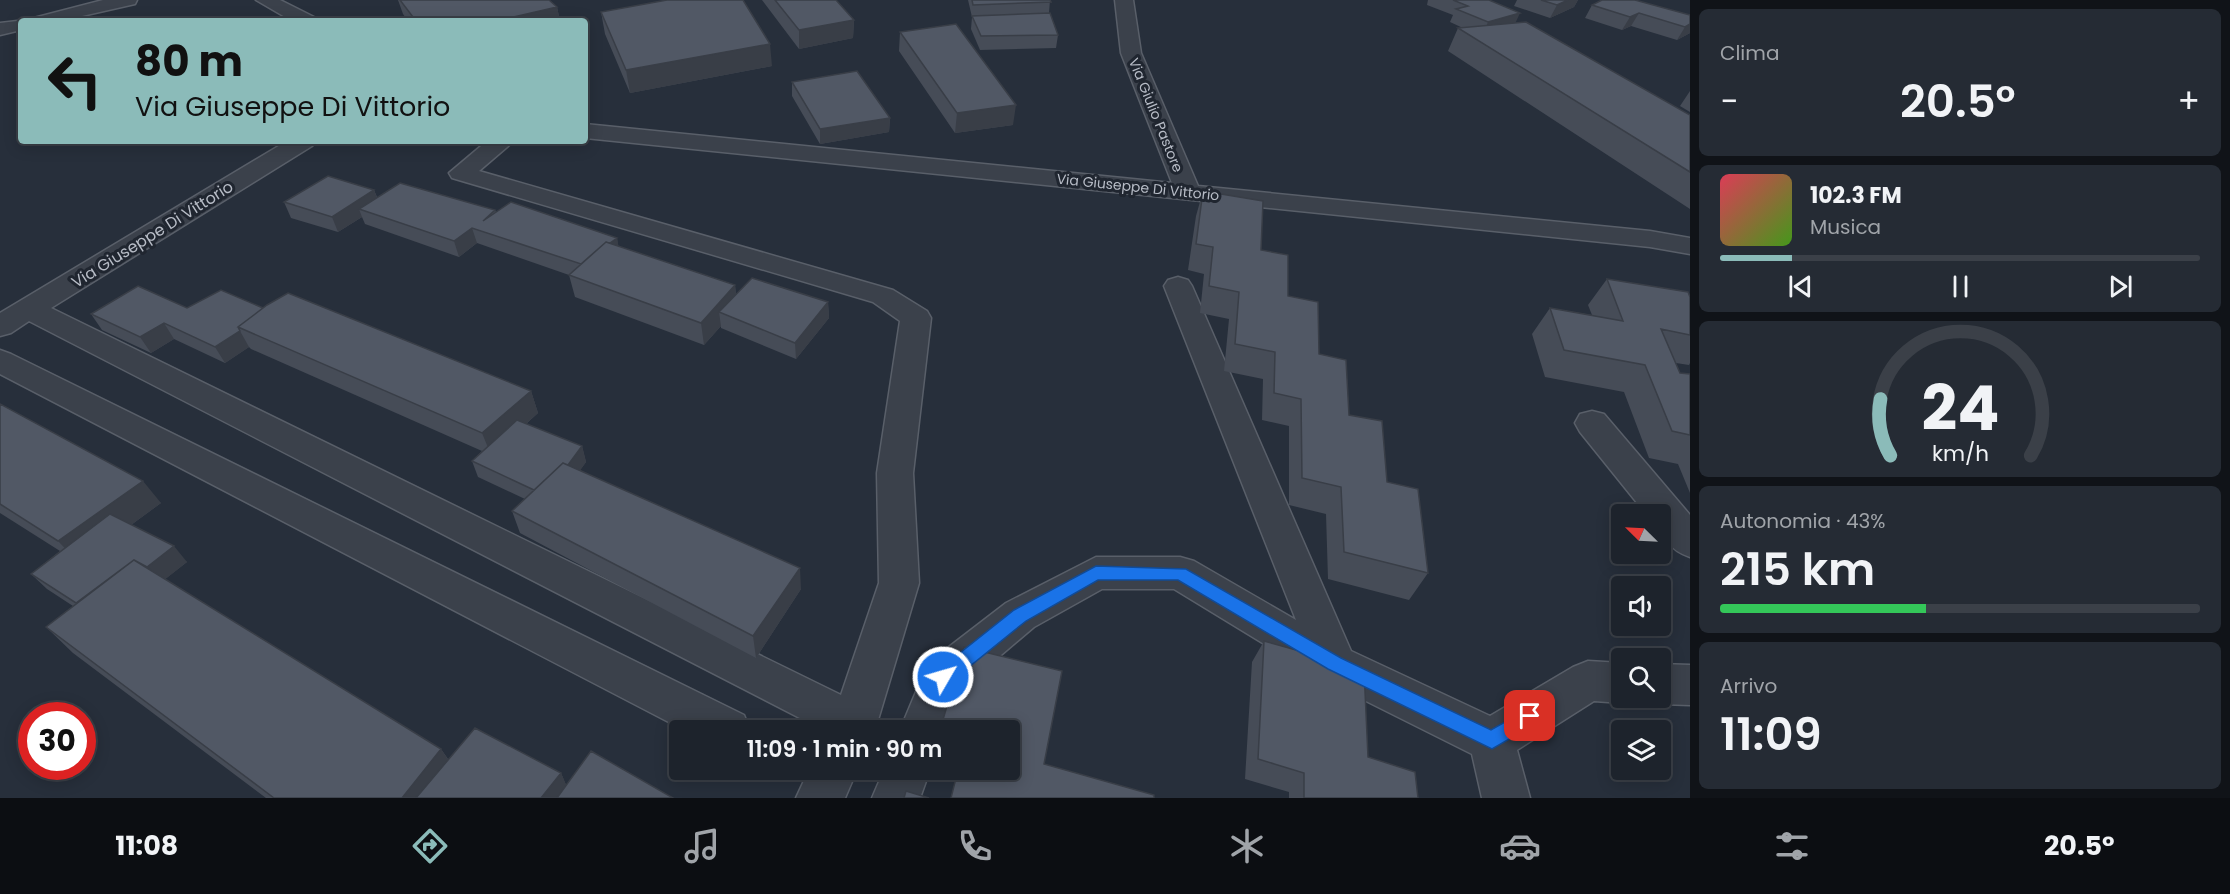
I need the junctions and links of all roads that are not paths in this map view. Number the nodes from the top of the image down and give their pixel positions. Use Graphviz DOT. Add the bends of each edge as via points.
graph roads {
  1 [pos="128,0"];
  2 [pos="265,0"];
  3 [pos="1124,0"];
  4 [pos="48,18"];
  5 [pos="301,18"];
  6 [pos="18,25"];
  7 [pos="0,29"];
  8 [pos="588,131"];
  9 [pos="299,144"];
  10 [pos="498,144"];
  11 [pos="1188,192"];
  12 [pos="1690,246"];
  13 [pos="1178,286"];
  14 [pos="15,317"];
  15 [pos="0,361"];
  16 [pos="1592,423"];
  17 [pos="1690,542"];
  18 [pos="1335,664"];
  19 [pos="1611,682"];
  20 [pos="1671,684"];
  21 [pos="1690,685"];
  22 [pos="708,720"];
  23 [pos="839,720"];
  24 [pos="855,720"];
  25 [pos="926,720"];
  26 [pos="1492,740"];
  27 [pos="903,780"];
  28 [pos="896,798"];
  29 [pos="1506,798"];
  1 -- 4 [label="street"];
  2 -- 5 [label="street"];
  3 -- 11 [label="street, Via Giulio Pastore" via="1131,54"];
  6 -- 7 [label="street"];
  8 -- 11 [label="street, Via Giuseppe Di Vittorio"];
  9 -- 14 [label="street, Via Giuseppe Di Vittorio"];
  10 -- 24 [label="street" via="461,173 884,296 916,318 895,473 899,583"];
  11 -- 12 [label="street, Via Giuseppe Di Vittorio"];
  13 -- 18 [label="street"];
  14 -- 23 [label="street"];
  15 -- 22 [label="street"];
  16 -- 17 [label="street"];
  18 -- 25 [label="street" via="1180,573 1096,573 1020,615 943,677"];
  18 -- 26 [label="street"];
  19 -- 26 [label="street" via="1588,681"];
  20 -- 21 [label="street"];
  26 -- 29 [label="street"];
  27 -- 28 [label="street"];
}
